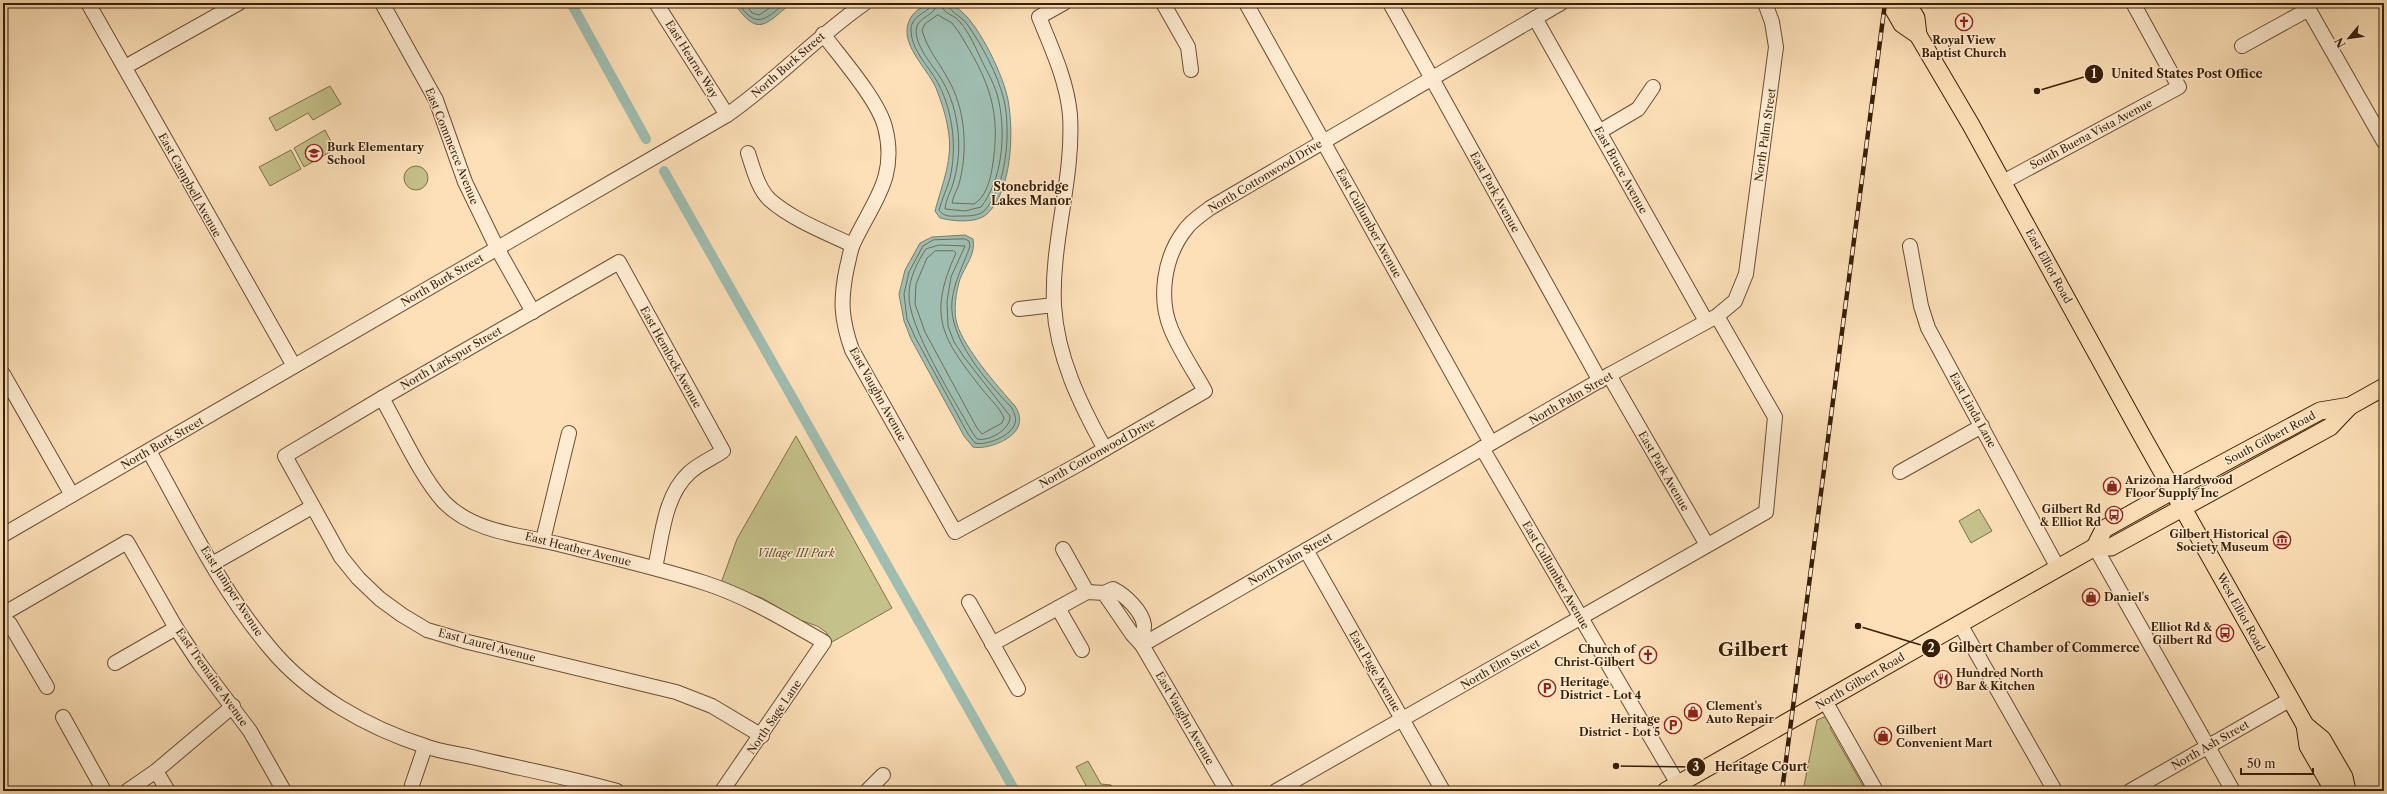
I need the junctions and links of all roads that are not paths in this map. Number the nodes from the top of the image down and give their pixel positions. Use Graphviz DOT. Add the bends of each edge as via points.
graph roads {
  1 [pos="88,3"];
  2 [pos="239,3"];
  3 [pos="382,3"];
  4 [pos="656,3"];
  5 [pos="865,3"];
  6 [pos="1064,3"];
  7 [pos="1164,3"];
  8 [pos="1246,3"];
  9 [pos="1390,3"];
  10 [pos="1561,3"];
  11 [pos="1765,3"];
  12 [pos="1890,3"];
  13 [pos="1907,3"];
  14 [pos="2133,3"];
  15 [pos="2307,6"];
  16 [pos="1535,18"];
  17 [pos="823,34"];
  18 [pos="1918,35"];
  19 [pos="2242,46"];
  20 [pos="125,67"];
  21 [pos="1191,70"];
  22 [pos="1432,79"];
  23 [pos="1653,87"];
  24 [pos="727,115"];
  25 [pos="1599,132"];
  26 [pos="1324,142"];
  27 [pos="2384,142"];
  28 [pos="748,153"];
  29 [pos="2003,182"];
  30 [pos="852,245"];
  31 [pos="1910,246"];
  32 [pos="497,248"];
  33 [pos="618,262"];
  34 [pos="1054,305"];
  35 [pos="1019,309"];
  36 [pos="533,312"];
  37 [pos="1711,318"];
  38 [pos="294,366"];
  39 [pos="3,374"];
  40 [pos="1605,378"];
  41 [pos="2384,387"];
  42 [pos="382,398"];
  43 [pos="1982,426"];
  44 [pos="569,433"];
  45 [pos="1487,446"];
  46 [pos="1105,449"];
  47 [pos="149,451"];
  48 [pos="285,456"];
  49 [pos="1900,472"];
  50 [pos="72,495"];
  51 [pos="2177,499"];
  52 [pos="312,507"];
  53 [pos="1766,512"];
  54 [pos="955,532"];
  55 [pos="3,535"];
  56 [pos="543,540"];
  57 [pos="1707,545"];
  58 [pos="2095,547"];
  59 [pos="1063,549"];
  60 [pos="1306,550"];
  61 [pos="212,564"];
  62 [pos="655,568"];
  63 [pos="2058,568"];
  64 [pos="1087,592"];
  65 [pos="969,602"];
  66 [pos="1058,608"];
  67 [pos="3,614"];
  68 [pos="3,618"];
  69 [pos="1581,618"];
  70 [pos="1960,624"];
  71 [pos="176,628"];
  72 [pos="824,642"];
  73 [pos="992,644"];
  74 [pos="1142,645"];
  75 [pos="1082,650"];
  76 [pos="115,663"];
  77 [pos="47,687"];
  78 [pos="1018,689"];
  79 [pos="2291,699"];
  80 [pos="1825,701"];
  81 [pos="233,706"];
  82 [pos="63,717"];
  83 [pos="1402,720"];
  84 [pos="2305,725"];
  85 [pos="762,736"];
  86 [pos="2208,746"];
  87 [pos="425,747"];
  88 [pos="156,771"];
  89 [pos="883,775"];
  90 [pos="1672,788"];
  91 [pos="104,791"];
  92 [pos="127,791"];
  93 [pos="168,791"];
  94 [pos="284,791"];
  95 [pos="413,791"];
  96 [pos="617,791"];
  97 [pos="722,791"];
  98 [pos="868,791"];
  99 [pos="1227,791"];
  100 [pos="1276,791"];
  101 [pos="1443,791"];
  102 [pos="1876,791"];
  103 [pos="2055,791"];
  104 [pos="2130,791"];
  105 [pos="2233,791"];
  106 [pos="2336,791"];
  107 [pos="2347,791"];
  1 -- 20 [label="street, East Campbell Avenue"];
  2 -- 20 [label="street"];
  3 -- 32 [label="street, East Commerce Avenue" via="436,100 465,182"];
  4 -- 24 [label="street, East Hearne Way"];
  5 -- 17 [label="street, North Burk Street"];
  6 -- 34 [label="street" via="1039,17 1063,81 1070,114 1070,154 1054,278"];
  7 -- 21 [label="street" via="1188,47"];
  8 -- 26 [label="street, East Cullumber Avenue"];
  9 -- 22 [label="street, East Park Avenue"];
  10 -- 16 [label="street, North Cottonwood Drive"];
  11 -- 37 [label="street, North Palm Street" via="1772,22 1776,47 1746,274 1735,301"];
  12 -- 18 [label="main road, East Elliot Road" via="1902,24"];
  13 -- 18 [label="main road, East Elliot Road" via="1916,18"];
  14 -- 29 [label="street, South Buena Vista Avenue" via="2179,87"];
  15 -- 19 [label="street"];
  15 -- 27 [label="street"];
  16 -- 22 [label="street, North Cottonwood Drive"];
  16 -- 25 [label="street, East Bruce Avenue"];
  17 -- 24 [label="street, North Burk Street" via="759,93"];
  17 -- 30 [label="street, East Vaughn Avenue" via="876,106 885,126 889,150 888,175"];
  18 -- 29 [label="main road, East Elliot Road"];
  20 -- 38 [label="street, East Campbell Avenue"];
  22 -- 26 [label="street, North Cottonwood Drive"];
  22 -- 40 [label="street, East Park Avenue"];
  23 -- 25 [label="street" via="1638,109"];
  24 -- 32 [label="street, North Burk Street"];
  25 -- 37 [label="street, East Bruce Avenue"];
  26 -- 45 [label="street, East Cullumber Avenue"];
  26 -- 46 [label="street, North Cottonwood Drive" via="1210,208 1184,230 1168,267 1163,304 1171,329 1205,391"];
  28 -- 30 [label="street" via="756,178 770,200 805,222"];
  29 -- 51 [label="main road, East Elliot Road"];
  30 -- 54 [label="street, East Vaughn Avenue" via="842,290 841,308 852,350"];
  31 -- 43 [label="street, East Linda Lane" via="1923,317"];
  32 -- 36 [label="street, East Commerce Avenue"];
  32 -- 38 [label="street, North Burk Street"];
  33 -- 36 [label="street, North Larkspur Street"];
  33 -- 62 [label="street, East Hemlock Avenue" via="723,452 689,473 677,489 668,507"];
  34 -- 35 [label="street"];
  34 -- 46 [label="street" via="1061,348 1071,382"];
  36 -- 42 [label="street, North Larkspur Street"];
  37 -- 40 [label="street, North Palm Street"];
  37 -- 53 [label="street, East Bruce Avenue" via="1775,417"];
  38 -- 47 [label="street, North Burk Street"];
  39 -- 50 [label="street"];
  40 -- 45 [label="street, North Palm Street"];
  40 -- 57 [label="street, East Park Avenue"];
  41 -- 51 [label="main road, South Gilbert Road" via="2350,406 2320,411"];
  42 -- 48 [label="street, North Larkspur Street"];
  42 -- 56 [label="street, East Heather Avenue" via="430,484 444,502 465,518 492,530"];
  43 -- 49 [label="street"];
  43 -- 63 [label="street, East Linda Lane"];
  44 -- 56 [label="street"];
  45 -- 60 [label="street, North Palm Street"];
  45 -- 69 [label="street, East Cullumber Avenue"];
  46 -- 54 [label="street, North Cottonwood Drive"];
  47 -- 50 [label="street, North Burk Street"];
  47 -- 61 [label="street, East Juniper Avenue"];
  48 -- 52 [label="street, East Laurel Avenue"];
  50 -- 55 [label="street, North Burk Street"];
  51 -- 58 [label="main road, North Gilbert Road" via="2111,547"];
  51 -- 79 [label="main road, West Elliot Road"];
  52 -- 61 [label="street"];
  52 -- 85 [label="street, East Laurel Avenue" via="341,557 358,578 380,599 427,630 676,692 712,706"];
  53 -- 57 [label="street, North Elm Street"];
  56 -- 62 [label="street, East Heather Avenue"];
  57 -- 69 [label="street, North Elm Street"];
  58 -- 63 [label="main road, North Gilbert Road"];
  58 -- 86 [label="street"];
  59 -- 64 [label="street"];
  60 -- 74 [label="street, North Palm Street"];
  60 -- 83 [label="street, East Page Avenue"];
  61 -- 87 [label="street, East Juniper Avenue" via="248,620 266,643 302,680 333,702 377,727"];
  62 -- 72 [label="street, East Heather Avenue" via="759,604"];
  63 -- 70 [label="main road, North Gilbert Road"];
  64 -- 66 [label="street"];
  64 -- 74 [label="street, East Vaughn Avenue" via="1104,593"];
  65 -- 73 [label="street"];
  66 -- 73 [label="street"];
  66 -- 75 [label="street"];
  67 -- 71 [label="street, East Tremaine Avenue" via="127,542"];
  68 -- 77 [label="street" via="10,624"];
  69 -- 83 [label="street, North Elm Street"];
  69 -- 90 [label="street, East Cullumber Avenue"];
  70 -- 80 [label="main road, North Gilbert Road"];
  70 -- 103 [label="street"];
  71 -- 76 [label="street"];
  71 -- 81 [label="street, East Tremaine Avenue" via="199,663"];
  72 -- 85 [label="street, North Sage Lane"];
  73 -- 78 [label="street"];
  74 -- 99 [label="street, East Vaughn Avenue"];
  79 -- 84 [label="main road, West Elliot Road"];
  79 -- 86 [label="street, North Ash Street"];
  80 -- 90 [label="main road, North Gilbert Road"];
  80 -- 102 [label="street"];
  81 -- 88 [label="street"];
  81 -- 94 [label="street, East Tremaine Avenue"];
  82 -- 91 [label="street"];
  83 -- 100 [label="street, North Elm Street"];
  83 -- 101 [label="street, East Page Avenue"];
  84 -- 106 [label="main road, West Elliot Road" via="2308,746"];
  84 -- 107 [label="main road, West Elliot Road" via="2322,739 2344,777"];
  85 -- 97 [label="street, North Sage Lane"];
  86 -- 104 [label="street, North Ash Street"];
  86 -- 105 [label="street"];
  87 -- 95 [label="street" via="412,785"];
  87 -- 96 [label="street, East Juniper Avenue"];
  88 -- 92 [label="street"];
  88 -- 93 [label="street"];
  89 -- 98 [label="street"];
}
